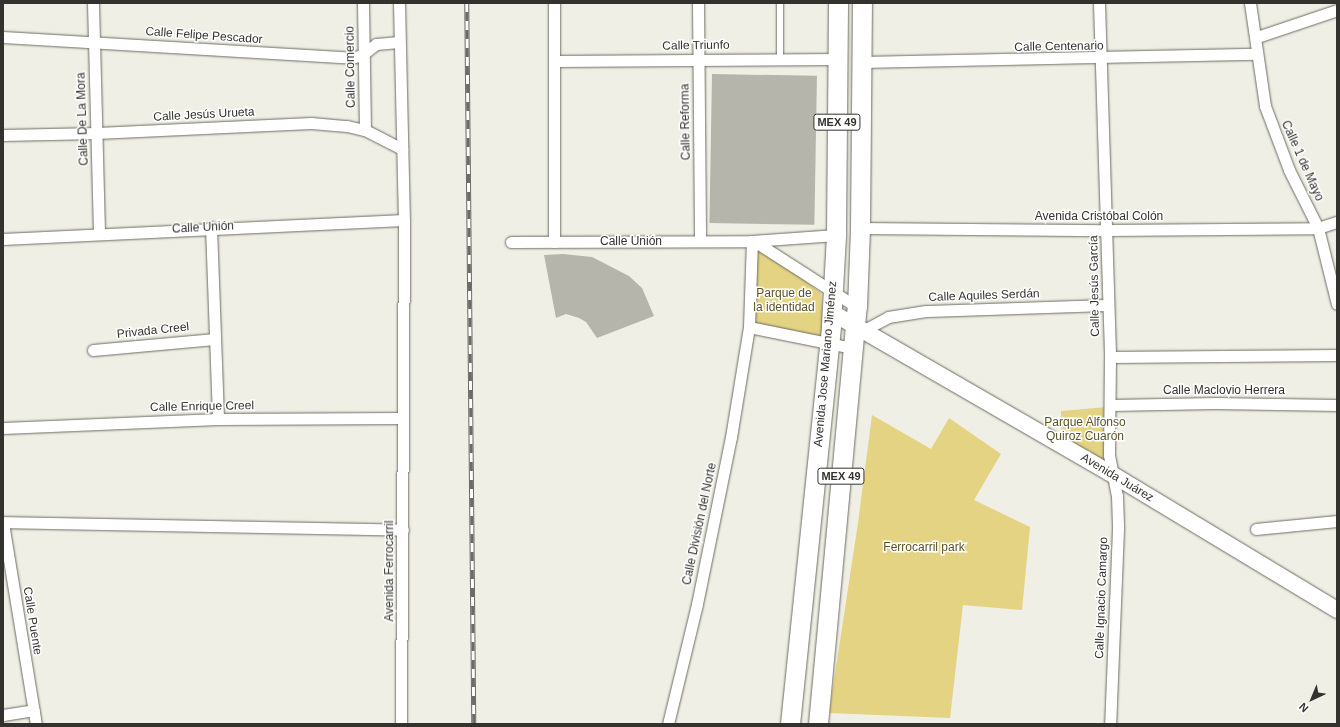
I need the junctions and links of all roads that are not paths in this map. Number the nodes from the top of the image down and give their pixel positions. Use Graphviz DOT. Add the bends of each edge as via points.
graph roads {
  1 [pos="93,3"];
  2 [pos="363,3"];
  3 [pos="399,3"];
  4 [pos="554,3"];
  5 [pos="698,3"];
  6 [pos="780,3"];
  7 [pos="838,3"];
  8 [pos="862,3"];
  9 [pos="1100,3"];
  10 [pos="1250,3"];
  11 [pos="1337,10"];
  12 [pos="3,37"];
  13 [pos="1257,37"];
  14 [pos="92,42"];
  15 [pos="399,42"];
  16 [pos="1257,54"];
  17 [pos="362,55"];
  18 [pos="698,58"];
  19 [pos="780,58"];
  20 [pos="837,59"];
  21 [pos="1103,59"];
  22 [pos="556,60"];
  23 [pos="861,62"];
  24 [pos="365,130"];
  25 [pos="97,134"];
  26 [pos="3,135"];
  27 [pos="402,149"];
  28 [pos="404,220"];
  29 [pos="1337,222"];
  30 [pos="211,227"];
  31 [pos="860,228"];
  32 [pos="1318,228"];
  33 [pos="1107,230"];
  34 [pos="99,234"];
  35 [pos="836,235"];
  36 [pos="3,239"];
  37 [pos="753,241"];
  38 [pos="511,242"];
  39 [pos="554,242"];
  40 [pos="700,242"];
  41 [pos="833,291"];
  42 [pos="1337,304"];
  43 [pos="1108,305"];
  44 [pos="831,312"];
  45 [pos="858,320"];
  46 [pos="749,327"];
  47 [pos="215,338"];
  48 [pos="829,344"];
  49 [pos="852,348"];
  50 [pos="93,350"];
  51 [pos="1337,355"];
  52 [pos="1110,357"];
  53 [pos="1111,405"];
  54 [pos="1337,405"];
  55 [pos="402,418"];
  56 [pos="218,419"];
  57 [pos="3,428"];
  58 [pos="1110,473"];
  59 [pos="1337,521"];
  60 [pos="3,522"];
  61 [pos="1256,529"];
  62 [pos="403,530"];
  63 [pos="1337,610"];
  64 [pos="34,710"];
  65 [pos="3,715"];
  66 [pos="36,724"];
  67 [pos="401,724"];
  68 [pos="668,724"];
  69 [pos="790,724"];
  70 [pos="818,724"];
  71 [pos="1110,724"];
  1 -- 14 [label="street, Calle De La Mora"];
  2 -- 17 [label="street, Calle Comercio"];
  3 -- 15 [label="street, Avenida Ferrocarril"];
  4 -- 22 [label="street"];
  5 -- 18 [label="street, Calle Reforma"];
  6 -- 19 [label="lane"];
  7 -- 20 [label="highway, Avenida Jose Mariano Jiménez / MEX 49"];
  8 -- 23 [label="highway, Avenida Jose Mariano Jiménez / MEX 49"];
  9 -- 21 [label="street, Calle Jesús García"];
  10 -- 13 [label="street, Calle 1 de Mayo"];
  11 -- 13 [label="street"];
  12 -- 14 [label="street, Calle Felipe Pescador"];
  13 -- 16 [label="street, Calle 1 de Mayo"];
  14 -- 17 [label="street, Calle Felipe Pescador" via="352,58"];
  14 -- 25 [label="street, Calle De La Mora"];
  15 -- 17 [label="street, Calle Felipe Pescador" via="376,44"];
  15 -- 27 [label="street, Avenida Ferrocarril"];
  16 -- 21 [label="street, Calle Centenario"];
  16 -- 32 [label="street, Calle 1 de Mayo" via="1265,106 1273,133"];
  17 -- 24 [label="street, Calle Comercio"];
  18 -- 19 [label="street, Calle Triunfo"];
  18 -- 22 [label="street, Calle Triunfo"];
  18 -- 40 [label="street, Calle Reforma"];
  19 -- 20 [label="street, Calle Triunfo"];
  20 -- 35 [label="highway, Avenida Jose Mariano Jiménez / MEX 49"];
  21 -- 23 [label="street, Calle Centenario"];
  21 -- 33 [label="street, Calle Jesús García"];
  22 -- 39 [label="street"];
  23 -- 31 [label="highway, Avenida Jose Mariano Jiménez / MEX 49"];
  24 -- 25 [label="street, Calle Jesús Urueta" via="311,123"];
  24 -- 27 [label="street, Calle Jesús Urueta"];
  25 -- 26 [label="street, Calle Jesús Urueta"];
  25 -- 34 [label="street, Calle De La Mora"];
  27 -- 28 [label="street, Avenida Ferrocarril"];
  28 -- 30 [label="street, Calle Unión"];
  28 -- 55 [label="street, Avenida Ferrocarril"];
  29 -- 32 [label="street, Avenida Cristóbal Colón"];
  30 -- 34 [label="street, Calle Unión"];
  30 -- 47 [label="street"];
  31 -- 33 [label="street, Avenida Cristóbal Colón"];
  31 -- 45 [label="highway, Avenida Jose Mariano Jiménez / MEX 49"];
  32 -- 33 [label="street, Avenida Cristóbal Colón"];
  32 -- 42 [label="street, Calle 1 de Mayo"];
  33 -- 43 [label="street, Calle Jesús García"];
  34 -- 36 [label="street, Calle Unión"];
  35 -- 37 [label="street, Calle Unión"];
  35 -- 41 [label="highway, Avenida Jose Mariano Jiménez / MEX 49"];
  37 -- 40 [label="street, Calle Unión"];
  37 -- 41 [label="street"];
  37 -- 46 [label="street"];
  38 -- 39 [label="street, Calle Unión"];
  39 -- 40 [label="street, Calle Unión"];
  41 -- 44 [label="highway, Avenida Jose Mariano Jiménez / MEX 49"];
  41 -- 45 [label="street"];
  43 -- 45 [label="street, Calle Aquiles Serdán" via="919,312"];
  43 -- 52 [label="street, Calle Jesús García"];
  44 -- 45 [label="main road"];
  44 -- 48 [label="highway, Avenida Jose Mariano Jiménez / MEX 49"];
  45 -- 49 [label="highway, Avenida Jose Mariano Jiménez / MEX 49"];
  45 -- 58 [label="main road, Avenida Juárez"];
  46 -- 48 [label="street"];
  46 -- 68 [label="street, Calle División del Norte" via="731,437 697,604"];
  47 -- 50 [label="street, Privada Creel"];
  47 -- 56 [label="street"];
  48 -- 49 [label="street"];
  48 -- 69 [label="highway, Avenida Jose Mariano Jiménez / MEX 49"];
  49 -- 70 [label="highway, Avenida Jose Mariano Jiménez / MEX 49"];
  51 -- 52 [label="street" via="1169,354"];
  52 -- 53 [label="street, Calle Jesús García"];
  53 -- 54 [label="street, Calle Maclovio Herrera"];
  53 -- 58 [label="street, Calle Jesús García"];
  55 -- 56 [label="street, Calle Enrique Creel"];
  55 -- 62 [label="street, Avenida Ferrocarril"];
  56 -- 57 [label="street, Calle Enrique Creel"];
  58 -- 63 [label="main road, Avenida Juárez"];
  58 -- 71 [label="street, Calle Ignacio Camargo" via="1117,496 1118,529"];
  59 -- 61 [label="street"];
  60 -- 62 [label="street"];
  60 -- 64 [label="street, Calle Puente"];
  62 -- 67 [label="street, Avenida Ferrocarril"];
  64 -- 65 [label="street"];
  64 -- 66 [label="street, Calle Puente"];
}
